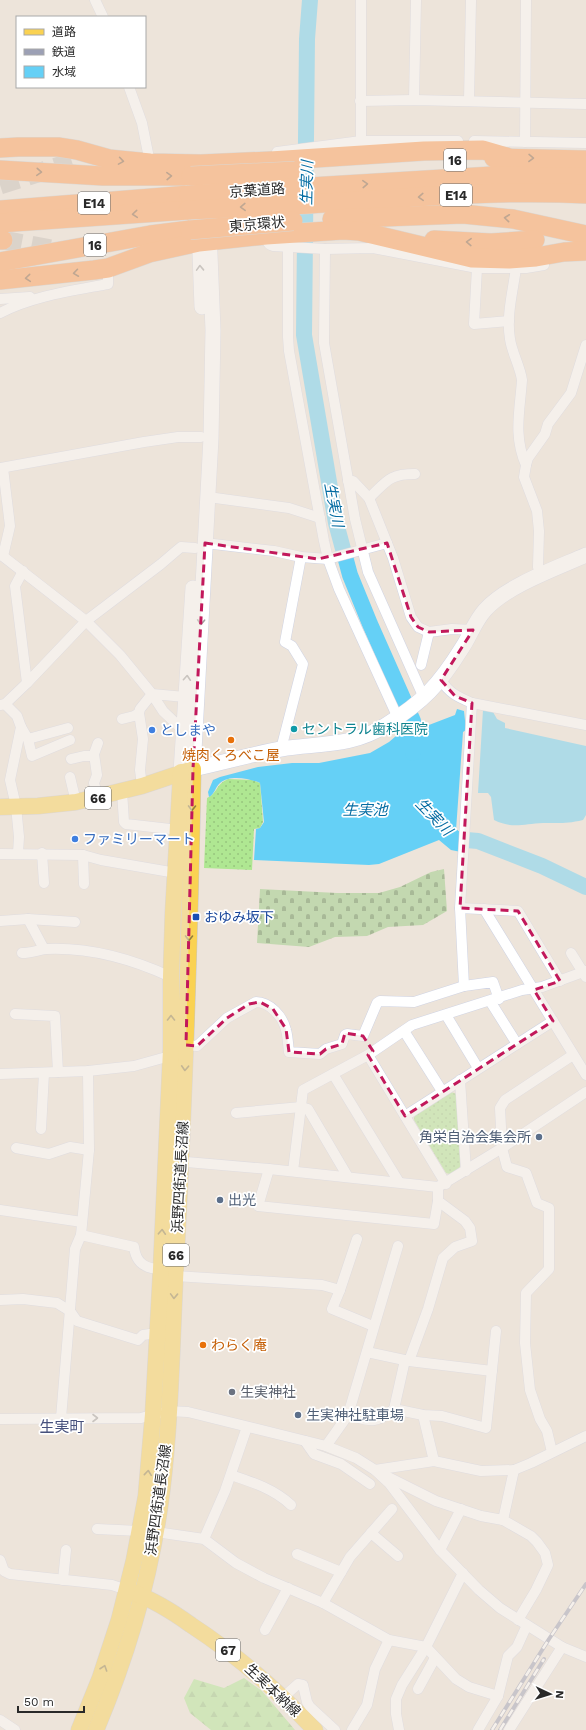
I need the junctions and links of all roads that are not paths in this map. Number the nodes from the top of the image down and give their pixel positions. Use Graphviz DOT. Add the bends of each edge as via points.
graph roads {
  1 [pos="95,0"];
  2 [pos="361,0"];
  3 [pos="416,0"];
  4 [pos="471,0"];
  5 [pos="526,0"];
  6 [pos="103,16"];
  7 [pos="129,88"];
  8 [pos="414,100"];
  9 [pos="360,101"];
  10 [pos="469,102"];
  11 [pos="526,103"];
  12 [pos="586,104"];
  13 [pos="0,139"];
  14 [pos="361,141"];
  15 [pos="525,142"];
  16 [pos="586,143"];
  17 [pos="58,147"];
  18 [pos="0,148"];
  19 [pos="586,152"];
  20 [pos="92,154"];
  21 [pos="552,158"];
  22 [pos="586,160"];
  23 [pos="270,161"];
  24 [pos="72,162"];
  25 [pos="150,163"];
  26 [pos="196,170"];
  27 [pos="5,171"];
  28 [pos="586,177"];
  29 [pos="586,194"];
  30 [pos="326,195"];
  31 [pos="188,203"];
  32 [pos="0,210"];
  33 [pos="586,228"];
  34 [pos="536,231"];
  35 [pos="150,235"];
  36 [pos="266,235"];
  37 [pos="586,235"];
  38 [pos="381,236"];
  39 [pos="1,238"];
  40 [pos="195,240"];
  41 [pos="290,240"];
  42 [pos="586,251"];
  43 [pos="86,256"];
  44 [pos="586,260"];
  45 [pos="0,262"];
  46 [pos="108,268"];
  47 [pos="477,268"];
  48 [pos="516,268"];
  49 [pos="0,280"];
  50 [pos="48,295"];
  51 [pos="0,299"];
  52 [pos="0,313"];
  53 [pos="509,321"];
  54 [pos="586,345"];
  55 [pos="583,366"];
  56 [pos="201,436"];
  57 [pos="526,465"];
  58 [pos="2,468"];
  59 [pos="415,474"];
  60 [pos="348,480"];
  61 [pos="208,496"];
  62 [pos="369,498"];
  63 [pos="320,518"];
  64 [pos="387,543"];
  65 [pos="200,545"];
  66 [pos="362,551"];
  67 [pos="2,555"];
  68 [pos="586,555"];
  69 [pos="301,557"];
  70 [pos="328,559"];
  71 [pos="23,571"];
  72 [pos="541,575"];
  73 [pos="86,621"];
  74 [pos="473,630"];
  75 [pos="429,632"];
  76 [pos="421,665"];
  77 [pos="441,680"];
  78 [pos="27,683"];
  79 [pos="152,694"];
  80 [pos="185,697"];
  81 [pos="424,698"];
  82 [pos="472,703"];
  83 [pos="3,705"];
  84 [pos="139,713"];
  85 [pos="398,718"];
  86 [pos="122,719"];
  87 [pos="586,725"];
  88 [pos="21,727"];
  89 [pos="68,728"];
  90 [pos="183,730"];
  91 [pos="28,739"];
  92 [pos="70,740"];
  93 [pos="98,743"];
  94 [pos="281,749"];
  95 [pos="94,756"];
  96 [pos="70,759"];
  97 [pos="187,771"];
  98 [pos="70,777"];
  99 [pos="142,786"];
  100 [pos="122,791"];
  101 [pos="98,798"];
  102 [pos="76,802"];
  103 [pos="8,807"];
  104 [pos="179,830"];
  105 [pos="18,853"];
  106 [pos="42,853"];
  107 [pos="0,854"];
  108 [pos="83,855"];
  109 [pos="176,873"];
  110 [pos="44,883"];
  111 [pos="84,884"];
  112 [pos="460,908"];
  113 [pos="484,909"];
  114 [pos="28,919"];
  115 [pos="0,921"];
  116 [pos="75,922"];
  117 [pos="44,949"];
  118 [pos="22,953"];
  119 [pos="571,953"];
  120 [pos="585,974"];
  121 [pos="170,977"];
  122 [pos="560,981"];
  123 [pos="464,986"];
  124 [pos="533,988"];
  125 [pos="494,1000"];
  126 [pos="15,1014"];
  127 [pos="446,1015"];
  128 [pos="553,1021"];
  129 [pos="404,1031"];
  130 [pos="363,1036"];
  131 [pos="517,1044"];
  132 [pos="186,1045"];
  133 [pos="370,1053"];
  134 [pos="573,1054"];
  135 [pos="170,1056"];
  136 [pos="478,1068"];
  137 [pos="88,1071"];
  138 [pos="58,1072"];
  139 [pos="44,1073"];
  140 [pos="0,1074"];
  141 [pos="333,1074"];
  142 [pos="586,1075"];
  143 [pos="460,1080"];
  144 [pos="442,1091"];
  145 [pos="586,1092"];
  146 [pos="301,1107"];
  147 [pos="236,1113"];
  148 [pos="405,1116"];
  149 [pos="41,1129"];
  150 [pos="16,1148"];
  151 [pos="502,1148"];
  152 [pos="89,1150"];
  153 [pos="173,1161"];
  154 [pos="269,1169"];
  155 [pos="293,1171"];
  156 [pos="466,1171"];
  157 [pos="348,1177"];
  158 [pos="399,1182"];
  159 [pos="442,1186"];
  160 [pos="438,1202"];
  161 [pos="0,1210"];
  162 [pos="82,1222"];
  163 [pos="80,1235"];
  164 [pos="357,1239"];
  165 [pos="398,1246"];
  166 [pos="168,1273"];
  167 [pos="340,1290"];
  168 [pos="0,1300"];
  169 [pos="70,1311"];
  170 [pos="373,1326"];
  171 [pos="496,1331"];
  172 [pos="157,1333"];
  173 [pos="367,1352"];
  174 [pos="407,1361"];
  175 [pos="492,1371"];
  176 [pos="394,1409"];
  177 [pos="160,1413"];
  178 [pos="348,1415"];
  179 [pos="423,1415"];
  180 [pos="61,1418"];
  181 [pos="0,1419"];
  182 [pos="248,1427"];
  183 [pos="586,1436"];
  184 [pos="305,1441"];
  185 [pos="326,1446"];
  186 [pos="552,1452"];
  187 [pos="434,1461"];
  188 [pos="375,1470"];
  189 [pos="514,1470"];
  190 [pos="231,1476"];
  191 [pos="370,1484"];
  192 [pos="291,1504"];
  193 [pos="461,1509"];
  194 [pos="392,1510"];
  195 [pos="503,1520"];
  196 [pos="97,1529"];
  197 [pos="139,1531"];
  198 [pos="156,1532"];
  199 [pos="371,1534"];
  200 [pos="204,1539"];
  201 [pos="66,1550"];
  202 [pos="440,1550"];
  203 [pos="297,1554"];
  204 [pos="398,1556"];
  205 [pos="0,1560"];
  206 [pos="2,1572"];
  207 [pos="341,1572"];
  208 [pos="463,1573"];
  209 [pos="63,1580"];
  210 [pos="288,1588"];
  211 [pos="134,1593"];
  212 [pos="323,1603"];
  213 [pos="522,1622"];
  214 [pos="265,1630"];
  215 [pos="389,1640"];
  216 [pos="426,1647"];
  217 [pos="562,1647"];
  218 [pos="586,1657"];
  219 [pos="436,1658"];
  220 [pos="418,1689"];
  221 [pos="498,1696"];
  222 [pos="284,1699"];
  223 [pos="0,1720"];
  224 [pos="15,1730"];
  225 [pos="79,1730"];
  226 [pos="96,1730"];
  227 [pos="315,1730"];
  228 [pos="335,1730"];
  229 [pos="352,1730"];
  230 [pos="399,1730"];
  231 [pos="478,1730"];
  232 [pos="509,1730"];
  1 -- 6 [label="street"];
  2 -- 9 [label="street"];
  3 -- 8 [label="street"];
  4 -- 10 [label="street"];
  5 -- 11 [label="street"];
  7 -- 25 [label="street" via="142,123"];
  8 -- 9 [label="street"];
  8 -- 10 [label="street"];
  9 -- 14 [label="street"];
  10 -- 11 [label="street"];
  11 -- 12 [label="street"];
  11 -- 15 [label="street"];
  13 -- 17 [label="street"];
  14 -- 15 [label="street"];
  14 -- 30 [label="street"];
  15 -- 16 [label="street"];
  17 -- 18 [label="highway"];
  17 -- 20 [label="highway"];
  19 -- 21 [label="highway" via="573,152"];
  20 -- 24 [label="highway"];
  20 -- 25 [label="highway, one-way" via="126,162"];
  21 -- 22 [label="highway"];
  30 -- 21 [label="highway, one-way" via="424,151 483,150 507,157"];
  23 -- 26 [label="highway"];
  23 -- 30 [label="highway" via="295,154"];
  23 -- 36 [label="street"];
  25 -- 26 [label="highway"];
  27 -- 26 [label="highway, 東京環状 / 16, one-way" via="103,176"];
  26 -- 30 [label="highway, 東京環状 / 16, bridge"];
  26 -- 40 [label="street" via="206,178"];
  30 -- 28 [label="highway, 京葉道路 / E14, one-way" via="492,176"];
  29 -- 30 [label="highway, 京葉道路 / E14, one-way"];
  30 -- 31 [label="highway, 京葉道路 / E14, bridge"];
  34 -- 30 [label="highway, 東京環状 / 16, one-way" via="513,219"];
  30 -- 38 [label="highway" via="359,231"];
  30 -- 40 [label="highway, 東京環状 / 16, bridge"];
  30 -- 41 [label="highway"];
  30 -- 47 [label="street" via="373,248"];
  30 -- 60 [label="street" via="324,343"];
  31 -- 32 [label="highway, 京葉道路 / E14"];
  31 -- 39 [label="highway, 京葉道路 / E14, one-way"];
  33 -- 34 [label="highway" via="558,224"];
  34 -- 37 [label="highway, 東京環状 / 16"];
  34 -- 38 [label="highway, one-way" via="491,243"];
  35 -- 39 [label="highway" via="101,238"];
  35 -- 40 [label="highway, 東京環状 / 16"];
  35 -- 45 [label="highway, 東京環状 / 16"];
  36 -- 40 [label="highway"];
  36 -- 41 [label="highway"];
  38 -- 42 [label="highway" via="472,258 509,259"];
  40 -- 43 [label="highway" via="111,256"];
  40 -- 46 [label="highway"];
  56 -- 40 [label="street, one-way" via="203,376"];
  40 -- 61 [label="street" via="213,374"];
  41 -- 63 [label="street" via="289,344"];
  44 -- 48 [label="street"];
  46 -- 49 [label="highway, one-way"];
  46 -- 50 [label="street" via="108,284"];
  47 -- 48 [label="street"];
  47 -- 53 [label="street" via="474,324"];
  48 -- 53 [label="street"];
  50 -- 51 [label="street"];
  50 -- 52 [label="street"];
  53 -- 57 [label="street" via="512,350 522,373 518,421 521,454"];
  54 -- 55 [label="street"];
  55 -- 57 [label="street" via="572,392 548,424 545,434"];
  56 -- 58 [label="street" via="144,442"];
  56 -- 65 [label="street"];
  57 -- 72 [label="street" via="524,477 537,511 538,567"];
  58 -- 67 [label="street" via="10,526"];
  59 -- 62 [label="street" via="391,477"];
  60 -- 62 [label="street"];
  60 -- 66 [label="street"];
  61 -- 63 [label="street" via="289,508"];
  61 -- 65 [label="street"];
  62 -- 64 [label="street"];
  63 -- 70 [label="street"];
  64 -- 66 [label="street"];
  64 -- 75 [label="street" via="411,617 418,627"];
  65 -- 69 [label="street" via="274,551"];
  65 -- 73 [label="street" via="181,547"];
  80 -- 65 [label="street, one-way"];
  65 -- 97 [label="street, one-way"];
  66 -- 70 [label="street"];
  66 -- 81 [label="street" via="368,572"];
  67 -- 71 [label="street"];
  68 -- 72 [label="street"];
  69 -- 70 [label="street"];
  69 -- 94 [label="street" via="285,642 292,646 303,664"];
  70 -- 85 [label="street" via="339,589"];
  71 -- 73 [label="street"];
  71 -- 78 [label="street" via="15,586"];
  72 -- 74 [label="street" via="491,604 478,619"];
  73 -- 78 [label="street"];
  73 -- 79 [label="street"];
  74 -- 75 [label="street"];
  74 -- 77 [label="street"];
  75 -- 76 [label="street"];
  77 -- 81 [label="street"];
  77 -- 82 [label="street" via="446,689 455,696"];
  78 -- 83 [label="street"];
  79 -- 80 [label="street"];
  79 -- 84 [label="street"];
  79 -- 90 [label="street" via="163,712"];
  80 -- 90 [label="street"];
  81 -- 85 [label="street"];
  82 -- 87 [label="street"];
  82 -- 112 [label="street"];
  83 -- 88 [label="street" via="16,716"];
  84 -- 86 [label="street"];
  84 -- 99 [label="street" via="143,739 140,770"];
  85 -- 94 [label="street" via="372,733 342,743"];
  88 -- 91 [label="street"];
  88 -- 103 [label="street" via="10,780"];
  89 -- 91 [label="street"];
  90 -- 97 [label="street"];
  91 -- 92 [label="street" via="32,756"];
  93 -- 95 [label="street"];
  94 -- 97 [label="street"];
  95 -- 96 [label="street"];
  95 -- 101 [label="street" via="98,776 94,783"];
  97 -- 99 [label="main road, 66"];
  97 -- 104 [label="main road, 浜野四街道長沼線 / 66"];
  97 -- 132 [label="main road, 浜野四街道長沼線 / 66, one-way"];
  98 -- 102 [label="street"];
  99 -- 100 [label="main road, 66"];
  100 -- 101 [label="main road, 66"];
  100 -- 104 [label="street" via="126,824"];
  101 -- 102 [label="main road, 66"];
  102 -- 103 [label="main road, 66"];
  103 -- 105 [label="street" via="19,837"];
  104 -- 109 [label="main road, 浜野四街道長沼線 / 66"];
  105 -- 106 [label="street"];
  105 -- 107 [label="street"];
  106 -- 108 [label="street"];
  106 -- 110 [label="street"];
  108 -- 109 [label="street"];
  108 -- 111 [label="street"];
  109 -- 121 [label="main road, 浜野四街道長沼線 / 66"];
  112 -- 113 [label="street"];
  112 -- 123 [label="street"];
  113 -- 122 [label="street" via="518,911"];
  113 -- 124 [label="street"];
  114 -- 115 [label="street"];
  114 -- 116 [label="street"];
  114 -- 117 [label="street"];
  117 -- 118 [label="street"];
  117 -- 121 [label="street" via="95,952 144,964"];
  119 -- 120 [label="street"];
  120 -- 122 [label="street"];
  135 -- 121 [label="main road, 浜野四街道長沼線 / 66, one-way"];
  122 -- 124 [label="street"];
  123 -- 125 [label="street" via="493,982"];
  123 -- 130 [label="street" via="414,1002 380,1001"];
  124 -- 125 [label="street"];
  124 -- 128 [label="street"];
  125 -- 127 [label="street"];
  125 -- 131 [label="street"];
  126 -- 138 [label="street" via="55,1016"];
  127 -- 129 [label="street" via="412,1025"];
  127 -- 136 [label="street"];
  128 -- 131 [label="street"];
  128 -- 134 [label="street"];
  129 -- 133 [label="street"];
  129 -- 144 [label="street"];
  130 -- 132 [label="street" via="347,1034 342,1044 326,1049 320,1054 289,1052 286,1029 278,1015 266,1004 256,1002 227,1018 197,1046"];
  130 -- 133 [label="street"];
  131 -- 136 [label="street"];
  132 -- 153 [label="main road, 浜野四街道長沼線 / 66, one-way"];
  133 -- 141 [label="street"];
  133 -- 148 [label="street"];
  134 -- 142 [label="street"];
  134 -- 151 [label="street" via="505,1100 500,1108"];
  135 -- 137 [label="street" via="134,1066"];
  135 -- 153 [label="main road, 浜野四街道長沼線 / 66"];
  136 -- 143 [label="street"];
  137 -- 138 [label="street"];
  137 -- 152 [label="street"];
  138 -- 139 [label="street"];
  139 -- 140 [label="street"];
  139 -- 149 [label="street"];
  141 -- 146 [label="street" via="303,1090"];
  141 -- 158 [label="street"];
  143 -- 144 [label="street"];
  143 -- 156 [label="street"];
  144 -- 148 [label="street"];
  145 -- 151 [label="street"];
  146 -- 147 [label="street"];
  146 -- 155 [label="street"];
  146 -- 157 [label="street" via="308,1109"];
  148 -- 159 [label="street"];
  150 -- 152 [label="street" via="49,1154 70,1147"];
  151 -- 156 [label="street"];
  151 -- 186 [label="street" via="507,1167 526,1173 538,1203 549,1208 549,1269 526,1293 525,1343 530,1390 547,1431"];
  152 -- 162 [label="street"];
  153 -- 154 [label="street"];
  153 -- 166 [label="main road, 浜野四街道長沼線 / 66"];
  154 -- 155 [label="street"];
  154 -- 160 [label="street" via="258,1206 434,1224"];
  155 -- 157 [label="street"];
  156 -- 159 [label="street"];
  157 -- 158 [label="street"];
  158 -- 159 [label="street"];
  159 -- 160 [label="street"];
  160 -- 174 [label="street" via="465,1221 470,1228 472,1241 455,1246 442,1258 428,1309"];
  161 -- 162 [label="street"];
  162 -- 163 [label="street"];
  163 -- 166 [label="street" via="134,1247 135,1256 143,1265"];
  163 -- 169 [label="street" via="75,1249"];
  164 -- 167 [label="street"];
  165 -- 170 [label="street"];
  166 -- 167 [label="street" via="322,1285"];
  166 -- 172 [label="main road, 浜野四街道長沼線 / 66"];
  166 -- 177 [label="main road, 浜野四街道長沼線 / 66, one-way"];
  167 -- 170 [label="street" via="332,1309"];
  168 -- 169 [label="street" via="23,1299 57,1303"];
  169 -- 172 [label="street" via="78,1321 138,1340 143,1335"];
  169 -- 180 [label="street"];
  170 -- 173 [label="street"];
  171 -- 175 [label="street"];
  172 -- 177 [label="main road, 浜野四街道長沼線 / 66"];
  173 -- 174 [label="street"];
  173 -- 178 [label="street"];
  174 -- 175 [label="street"];
  174 -- 176 [label="street"];
  175 -- 179 [label="street" via="486,1428 442,1416"];
  176 -- 178 [label="street" via="378,1420 370,1421"];
  176 -- 179 [label="street"];
  180 -- 177 [label="street, one-way" via="141,1418"];
  177 -- 182 [label="street" via="188,1412"];
  197 -- 177 [label="main road, 浜野四街道長沼線 / 66, one-way"];
  177 -- 198 [label="main road, 浜野四街道長沼線 / 66" via="164,1471"];
  178 -- 185 [label="street"];
  179 -- 187 [label="street"];
  180 -- 181 [label="street"];
  182 -- 184 [label="street"];
  182 -- 190 [label="street"];
  183 -- 186 [label="street"];
  184 -- 185 [label="street"];
  184 -- 191 [label="street" via="314,1454 341,1464"];
  185 -- 188 [label="street" via="356,1458"];
  186 -- 189 [label="street"];
  187 -- 188 [label="street"];
  187 -- 189 [label="street" via="481,1471"];
  188 -- 193 [label="street" via="436,1501"];
  188 -- 202 [label="street" via="389,1483"];
  189 -- 195 [label="street"];
  190 -- 192 [label="street" via="258,1484"];
  190 -- 200 [label="street"];
  193 -- 195 [label="street"];
  193 -- 202 [label="street"];
  194 -- 199 [label="street"];
  195 -- 213 [label="street" via="537,1542 545,1553 548,1565"];
  196 -- 197 [label="street"];
  197 -- 211 [label="main road, 浜野四街道長沼線 / 66"];
  198 -- 200 [label="street"];
  198 -- 211 [label="main road, 浜野四街道長沼線 / 66"];
  199 -- 204 [label="street"];
  199 -- 207 [label="street" via="350,1557"];
  200 -- 210 [label="street" via="236,1563"];
  201 -- 209 [label="street"];
  202 -- 208 [label="street"];
  203 -- 207 [label="street"];
  205 -- 206 [label="street"];
  206 -- 209 [label="street"];
  207 -- 212 [label="street"];
  208 -- 213 [label="street" via="500,1608"];
  208 -- 216 [label="street"];
  209 -- 211 [label="street" via="112,1585"];
  210 -- 212 [label="street"];
  210 -- 214 [label="street"];
  211 -- 222 [label="main road, 生実本納線 / 67" via="172,1612 224,1647"];
  225 -- 211 [label="main road, 浜野四街道長沼線 / 66, one-way"];
  211 -- 226 [label="main road, 浜野四街道長沼線 / 66" via="128,1647"];
  212 -- 215 [label="street"];
  213 -- 217 [label="street"];
  213 -- 221 [label="street" via="517,1646 508,1656"];
  215 -- 216 [label="street"];
  215 -- 229 [label="street" via="375,1669 367,1705"];
  216 -- 219 [label="street"];
  216 -- 230 [label="street" via="396,1699"];
  217 -- 218 [label="street"];
  217 -- 232 [label="street"];
  219 -- 220 [label="street"];
  219 -- 221 [label="street" via="456,1679 469,1687"];
  221 -- 231 [label="street"];
  222 -- 227 [label="main road, 生実本納線 / 67"];
  222 -- 228 [label="street" via="298,1684 303,1686 310,1707"];
  223 -- 224 [label="street"];
}
